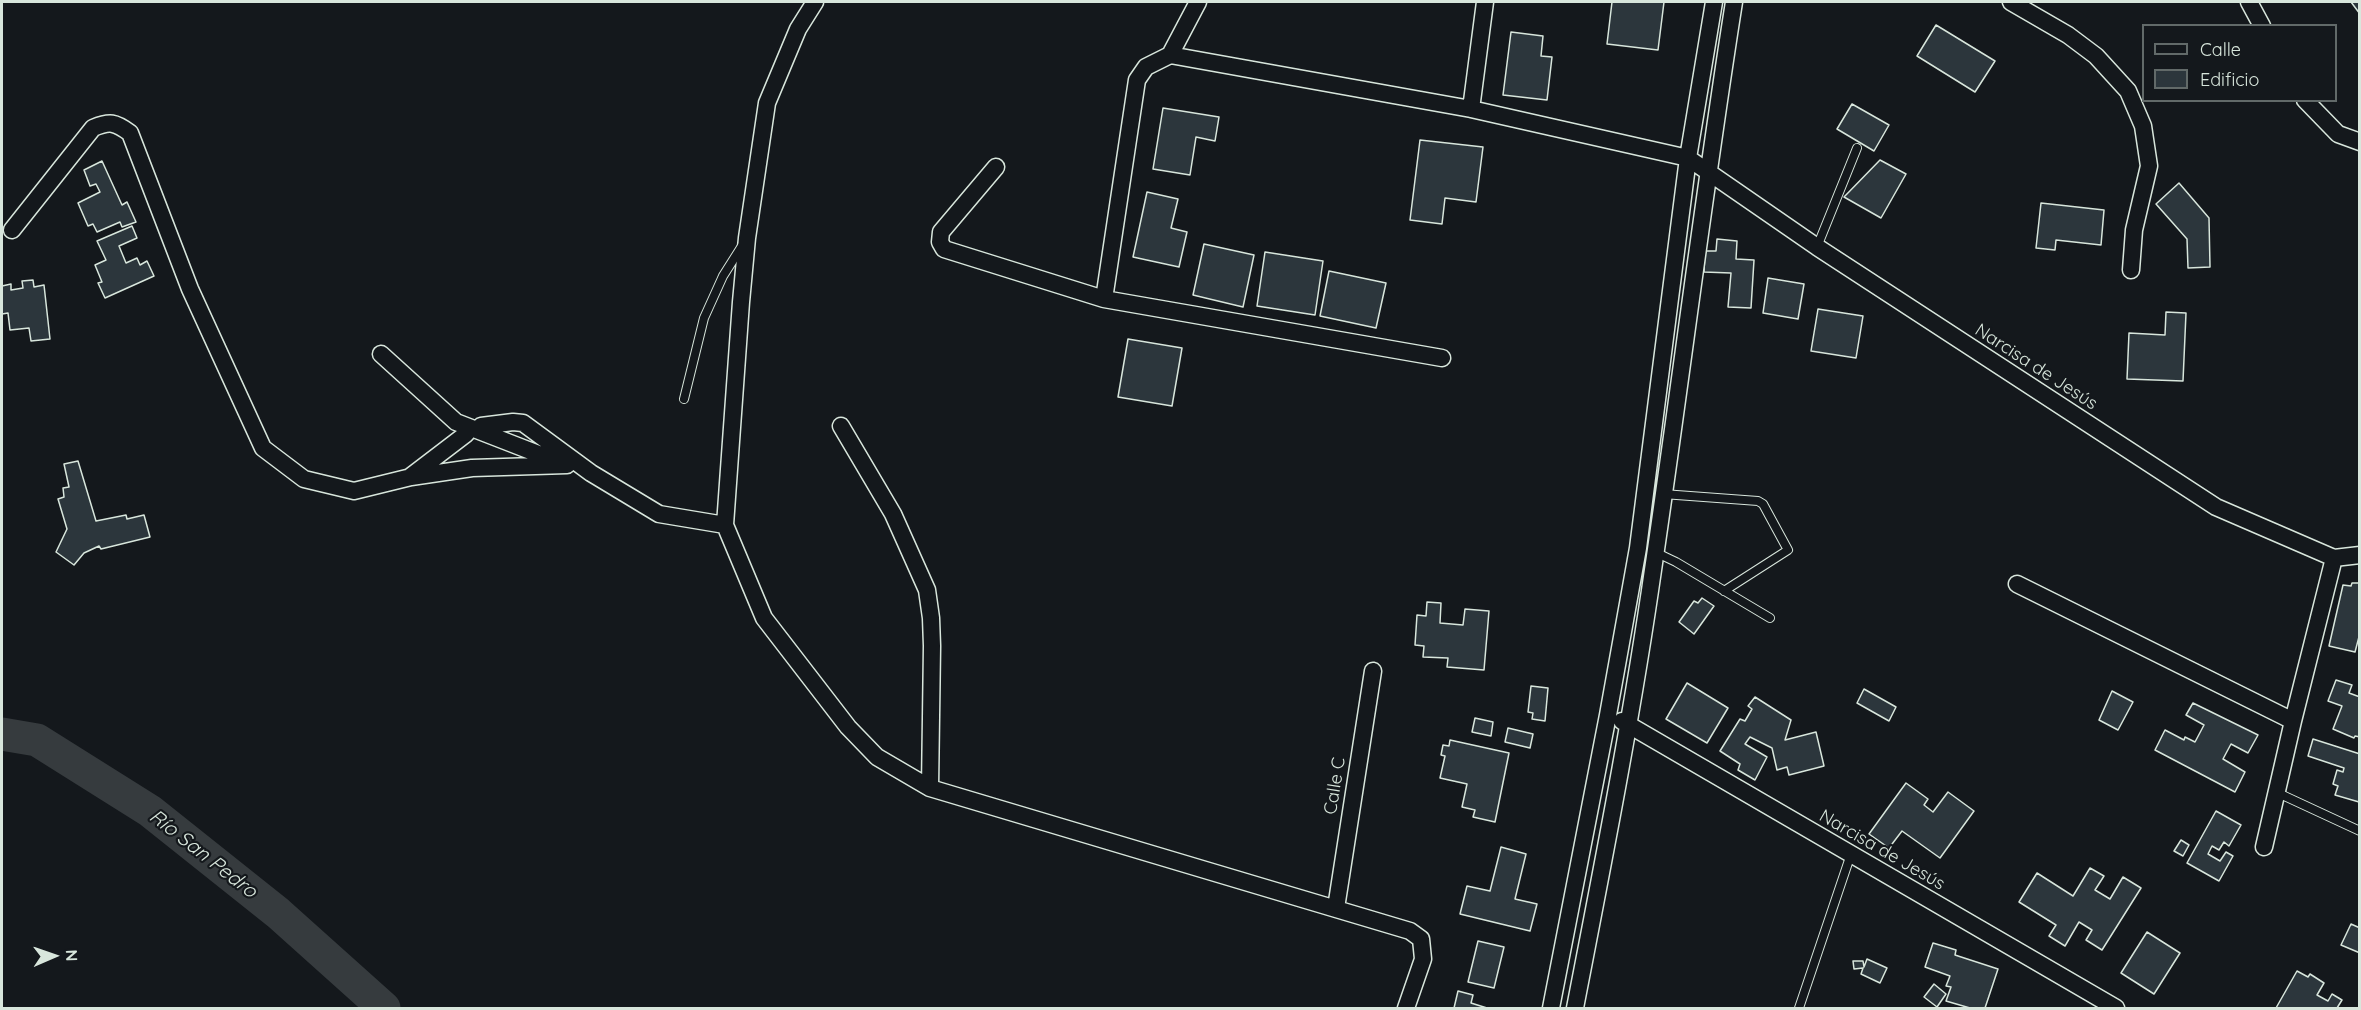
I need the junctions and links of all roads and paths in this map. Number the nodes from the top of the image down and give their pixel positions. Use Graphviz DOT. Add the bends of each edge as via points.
graph roads {
  1 [pos="815,2"];
  2 [pos="1198,2"];
  3 [pos="1485,2"];
  4 [pos="1714,2"];
  5 [pos="1734,2"];
  6 [pos="2011,2"];
  7 [pos="2249,2"];
  8 [pos="2261,24"];
  9 [pos="1170,55"];
  10 [pos="2307,102"];
  11 [pos="1471,109"];
  12 [pos="2360,142"];
  13 [pos="1857,148"];
  14 [pos="1688,158"];
  15 [pos="996,167"];
  16 [pos="1707,171"];
  17 [pos="12,230"];
  18 [pos="747,238"];
  19 [pos="1817,247"];
  20 [pos="2131,270"];
  21 [pos="1104,299"];
  22 [pos="381,354"];
  23 [pos="1442,358"];
  24 [pos="684,399"];
  25 [pos="841,426"];
  26 [pos="567,465"];
  27 [pos="591,473"];
  28 [pos="411,477"];
  29 [pos="1663,494"];
  30 [pos="725,525"];
  31 [pos="1638,548"];
  32 [pos="1655,552"];
  33 [pos="2360,555"];
  34 [pos="2334,558"];
  35 [pos="2016,584"];
  36 [pos="1724,591"];
  37 [pos="1770,618"];
  38 [pos="1373,671"];
  39 [pos="1608,715"];
  40 [pos="2293,721"];
  41 [pos="1629,724"];
  42 [pos="930,788"];
  43 [pos="2278,793"];
  44 [pos="2360,831"];
  45 [pos="2264,847"];
  46 [pos="1851,854"];
  47 [pos="1335,908"];
  48 [pos="1406,1008"];
  49 [pos="1551,1008"];
  50 [pos="1575,1008"];
  51 [pos="1799,1008"];
  52 [pos="2116,1008"];
  1 -- 18 [label="street" via="798,29 767,103"];
  2 -- 9 [label="street"];
  3 -- 11 [label="street"];
  4 -- 14 [label="street"];
  5 -- 16 [label="street"];
  6 -- 20 [label="street" via="2096,56 2128,91 2144,126 2149,166 2134,230"];
  7 -- 8 [label="street"];
  9 -- 11 [label="street"];
  9 -- 21 [label="street" via="1146,67 1137,80"];
  10 -- 12 [label="street" via="2338,134"];
  11 -- 14 [label="street"];
  13 -- 19 [label="lane"];
  14 -- 16 [label="street, Narcisa de Jesús"];
  14 -- 31 [label="street"];
  15 -- 21 [label="street" via="941,232 944,249"];
  16 -- 19 [label="street, Narcisa de Jesús"];
  16 -- 29 [label="street"];
  17 -- 28 [label="street" via="93,128 107,122 119,125 130,133 190,289 263,448 304,479 354,491"];
  18 -- 24 [label="lane" via="723,276 704,318"];
  18 -- 30 [label="street"];
  19 -- 34 [label="street, Narcisa de Jesús" via="2216,507"];
  21 -- 23 [label="street"];
  22 -- 26 [label="street" via="456,422"];
  25 -- 42 [label="street" via="893,514 927,590 933,646"];
  26 -- 27 [label="street"];
  26 -- 28 [label="street" via="472,468"];
  27 -- 28 [label="street" via="523,423 513,422 474,430"];
  27 -- 30 [label="street" via="659,514"];
  29 -- 32 [label="street"];
  29 -- 36 [label="lane" via="1763,504 1788,550"];
  30 -- 42 [label="street" via="764,618 848,727 877,757"];
  31 -- 32 [label="street"];
  31 -- 39 [label="street"];
  32 -- 36 [label="lane"];
  32 -- 41 [label="street"];
  33 -- 34 [label="street, Narcisa de Jesús"];
  34 -- 40 [label="street"];
  35 -- 40 [label="street"];
  36 -- 37 [label="lane"];
  38 -- 47 [label="street, Calle C"];
  39 -- 41 [label="street, Narcisa de Jesús"];
  39 -- 49 [label="street"];
  40 -- 43 [label="street"];
  41 -- 46 [label="street, Narcisa de Jesús"];
  41 -- 50 [label="street"];
  42 -- 47 [label="street"];
  43 -- 44 [label="lane"];
  43 -- 45 [label="street"];
  46 -- 51 [label="lane"];
  46 -- 52 [label="street, Narcisa de Jesús"];
  47 -- 48 [label="street" via="1410,931 1421,939 1423,959"];
}
